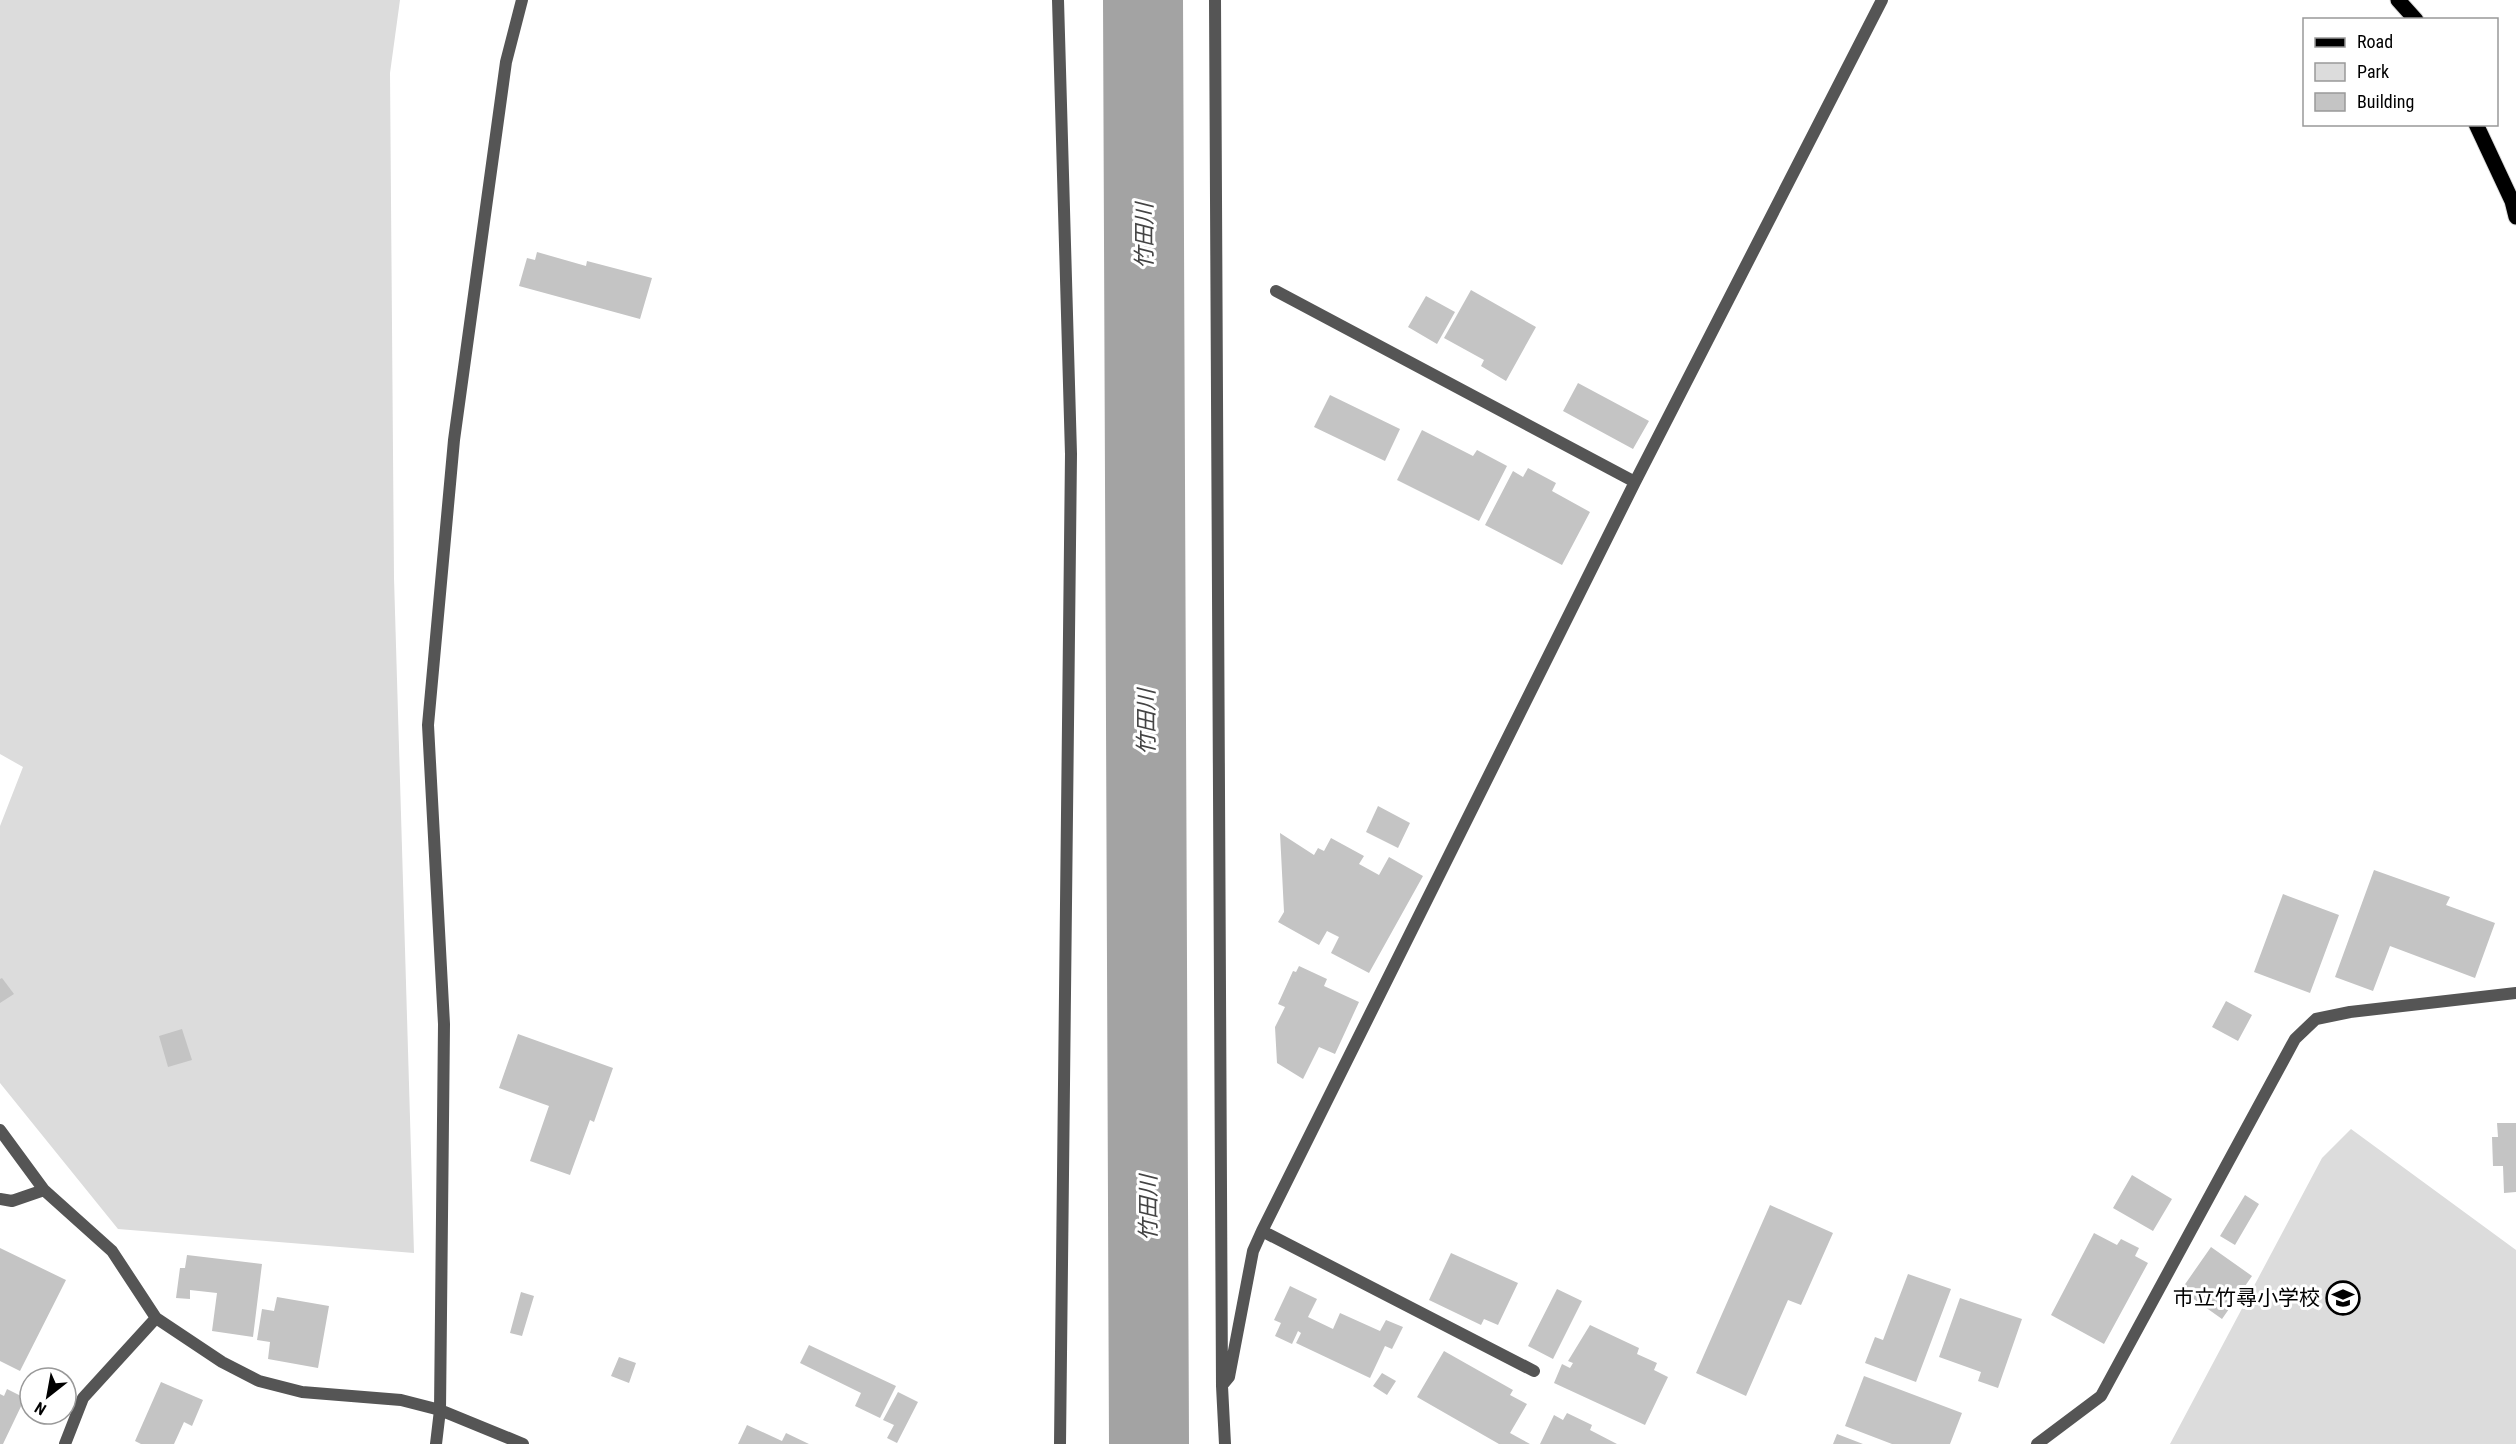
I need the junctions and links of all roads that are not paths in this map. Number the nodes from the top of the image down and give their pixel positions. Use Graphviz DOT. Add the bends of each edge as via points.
graph roads {
  1 [pos="522,0"];
  2 [pos="1058,0"];
  3 [pos="1215,0"];
  4 [pos="1881,0"];
  5 [pos="2398,0"];
  6 [pos="2414,18"];
  7 [pos="2477,126"];
  8 [pos="2516,217"];
  9 [pos="1276,291"];
  10 [pos="1635,482"];
  11 [pos="2516,993"];
  12 [pos="0,1130"];
  13 [pos="44,1190"];
  14 [pos="0,1199"];
  15 [pos="1262,1231"];
  16 [pos="156,1318"];
  17 [pos="1534,1371"];
  18 [pos="1222,1386"];
  19 [pos="441,1410"];
  20 [pos="65,1444"];
  21 [pos="436,1444"];
  22 [pos="523,1444"];
  23 [pos="1060,1444"];
  24 [pos="1226,1444"];
  25 [pos="2037,1444"];
  1 -- 19 [label="street" via="506,62 454,440 428,725 444,1024"];
  2 -- 23 [label="street" via="1071,454"];
  3 -- 18 [label="street"];
  4 -- 10 [label="street"];
  5 -- 6 [label="main road"];
  7 -- 8 [label="main road"];
  9 -- 10 [label="street"];
  10 -- 15 [label="street"];
  11 -- 25 [label="street" via="2316,1019 2295,1039 2101,1396"];
  12 -- 13 [label="street"];
  13 -- 14 [label="street" via="12,1201"];
  13 -- 16 [label="street" via="112,1251"];
  15 -- 17 [label="street"];
  15 -- 18 [label="street" via="1253,1251 1228,1377"];
  16 -- 19 [label="street" via="222,1362 259,1381 302,1392 401,1400"];
  16 -- 20 [label="street" via="83,1398"];
  18 -- 24 [label="street"];
  19 -- 21 [label="street"];
  19 -- 22 [label="street"];
}
